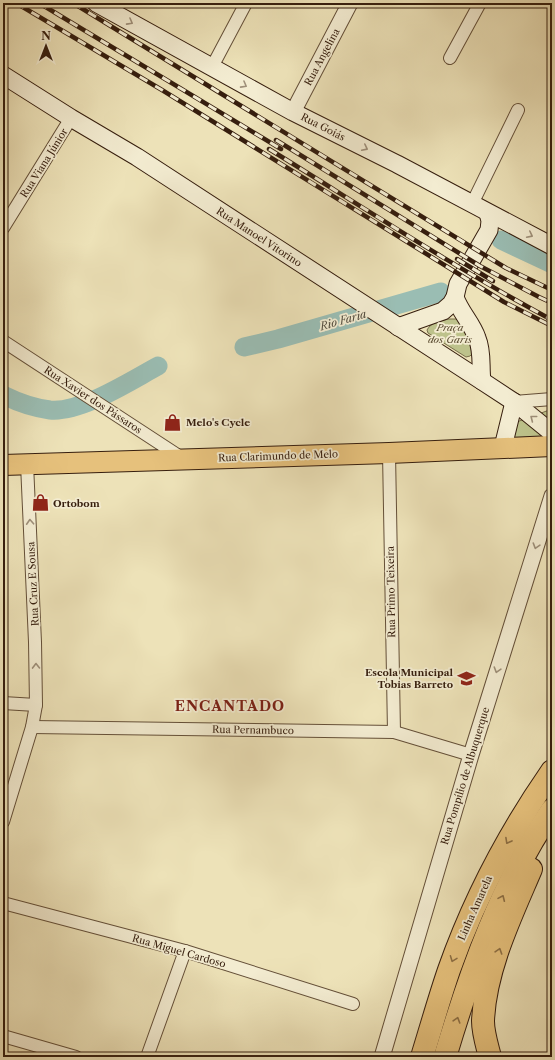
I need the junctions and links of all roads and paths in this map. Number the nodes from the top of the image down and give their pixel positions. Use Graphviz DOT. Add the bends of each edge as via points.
graph roads {
  1 [pos="96,3"];
  2 [pos="246,3"];
  3 [pos="350,3"];
  4 [pos="480,3"];
  5 [pos="450,58"];
  6 [pos="212,67"];
  7 [pos="3,75"];
  8 [pos="518,110"];
  9 [pos="293,112"];
  10 [pos="71,118"];
  11 [pos="472,204"];
  12 [pos="488,212"];
  13 [pos="507,223"];
  14 [pos="3,228"];
  15 [pos="489,230"];
  16 [pos="552,246"];
  17 [pos="455,297"];
  18 [pos="391,322"];
  19 [pos="3,341"];
  20 [pos="482,381"];
  21 [pos="552,399"];
  22 [pos="514,402"];
  23 [pos="552,433"];
  24 [pos="552,446"];
  25 [pos="503,447"];
  26 [pos="389,453"];
  27 [pos="182,458"];
  28 [pos="27,464"];
  29 [pos="3,465"];
  30 [pos="552,496"];
  31 [pos="3,704"];
  32 [pos="36,705"];
  33 [pos="32,727"];
  34 [pos="394,732"];
  35 [pos="471,755"];
  36 [pos="552,771"];
  37 [pos="3,822"];
  38 [pos="543,823"];
  39 [pos="3,903"];
  40 [pos="185,952"];
  41 [pos="353,1004"];
  42 [pos="3,1036"];
  43 [pos="76,1057"];
  44 [pos="147,1057"];
  45 [pos="382,1057"];
  46 [pos="422,1057"];
  47 [pos="446,1057"];
  48 [pos="490,1057"];
  1 -- 6 [label="main road, Rua Goiás, one-way"];
  2 -- 6 [label="street"];
  3 -- 9 [label="street, Rua Angelina"];
  4 -- 5 [label="street"];
  6 -- 9 [label="main road, Rua Goiás, one-way"];
  7 -- 10 [label="main road, Rua Manoel Vitorino"];
  8 -- 11 [label="street"];
  9 -- 11 [label="main road, Rua Goiás, one-way"];
  10 -- 14 [label="street, Rua Viana Júnior"];
  10 -- 18 [label="main road, Rua Manoel Vitorino" via="137,157"];
  11 -- 12 [label="main road, Rua Goiás"];
  12 -- 13 [label="main road, Rua Goiás"];
  12 -- 15 [label="main road"];
  13 -- 15 [label="main road"];
  13 -- 16 [label="main road, Rua Goiás, one-way"];
  15 -- 17 [label="main road" via="458,284"];
  17 -- 18 [label="main road" via="443,311"];
  17 -- 20 [label="main road" via="479,343"];
  18 -- 20 [label="main road, Rua Manoel Vitorino"];
  19 -- 27 [label="street, Rua Xavier dos Pássaros"];
  20 -- 22 [label="main road, Rua Manoel Vitorino"];
  21 -- 22 [label="street"];
  23 -- 22 [label="main road, Rua Manoel Vitorino, one-way"];
  22 -- 25 [label="main road"];
  24 -- 25 [label="main road, Rua Clarimundo de Melo"];
  25 -- 26 [label="main road, Rua Clarimundo de Melo"];
  26 -- 27 [label="main road, Rua Clarimundo de Melo"];
  26 -- 34 [label="street, Rua Primo Teixeira"];
  27 -- 28 [label="main road, Rua Clarimundo de Melo"];
  28 -- 29 [label="main road, Rua Clarimundo de Melo"];
  32 -- 28 [label="street, Rua Cruz E Sousa, one-way"];
  30 -- 35 [label="street, Rua Pompílio de Albuquerque, one-way"];
  31 -- 32 [label="street"];
  32 -- 33 [label="street, Rua Cruz E Sousa"];
  33 -- 34 [label="street, Rua Pernambuco"];
  33 -- 37 [label="street, Rua Cruz E Sousa"];
  34 -- 35 [label="street, Rua Pernambuco"];
  35 -- 45 [label="street, Rua Pompílio de Albuquerque"];
  36 -- 46 [label="highway, Linha Amarela, one-way" via="527,808 476,902 448,971"];
  47 -- 38 [label="highway, Linha Amarela, one-way" via="480,950 508,886"];
  48 -- 38 [label="highway, one-way" via="483,1022 492,970 507,925 532,869"];
  39 -- 40 [label="street, Rua Miguel Cardoso"];
  40 -- 41 [label="street, Rua Miguel Cardoso"];
  40 -- 44 [label="street"];
  42 -- 43 [label="street"];
}
